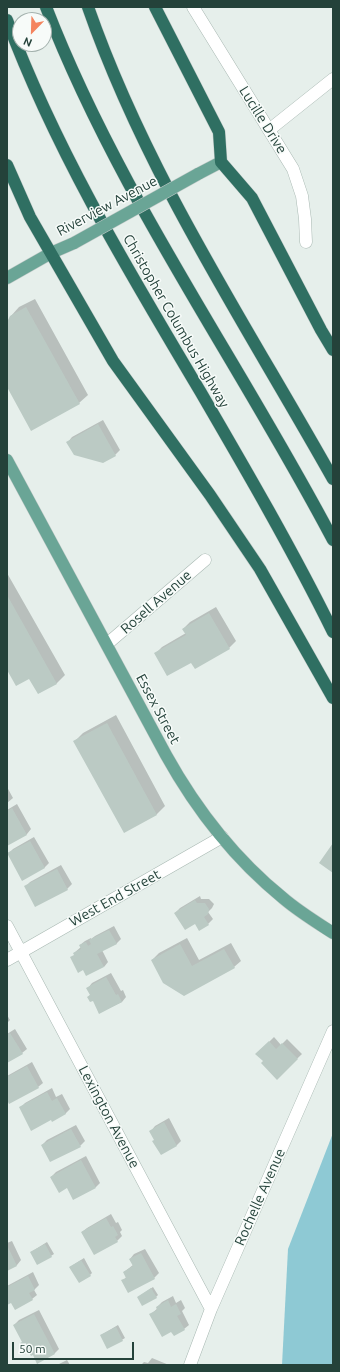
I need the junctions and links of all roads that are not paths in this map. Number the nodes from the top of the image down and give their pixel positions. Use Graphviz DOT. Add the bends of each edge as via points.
graph roads {
  1 [pos="46,7"];
  2 [pos="88,7"];
  3 [pos="155,7"];
  4 [pos="193,7"];
  5 [pos="7,20"];
  6 [pos="333,79"];
  7 [pos="269,130"];
  8 [pos="221,162"];
  9 [pos="7,165"];
  10 [pos="306,242"];
  11 [pos="51,253"];
  12 [pos="7,278"];
  13 [pos="333,350"];
  14 [pos="7,460"];
  15 [pos="333,479"];
  16 [pos="333,540"];
  17 [pos="206,560"];
  18 [pos="333,632"];
  19 [pos="107,644"];
  20 [pos="333,698"];
  21 [pos="222,837"];
  22 [pos="7,926"];
  23 [pos="333,933"];
  24 [pos="21,952"];
  25 [pos="7,960"];
  26 [pos="333,1030"];
  27 [pos="212,1309"];
  28 [pos="190,1365"];
  1 -- 16 [label="highway, Christopher Columbus Highway" via="78,84 131,189"];
  2 -- 15 [label="highway" via="136,126 162,179"];
  3 -- 8 [label="highway" via="219,132"];
  4 -- 7 [label="street, Lucille Drive"];
  5 -- 18 [label="highway, Christopher Columbus Highway" via="34,88 94,210 272,515"];
  6 -- 7 [label="street"];
  7 -- 10 [label="street, Lucille Drive" via="293,169 302,196"];
  8 -- 11 [label="main road, Riverview Avenue, bridge" via="74,243"];
  8 -- 13 [label="highway" via="252,198"];
  9 -- 11 [label="highway" via="30,217"];
  11 -- 12 [label="main road, Riverview Avenue"];
  11 -- 20 [label="highway" via="112,361 210,495 260,569"];
  14 -- 19 [label="main road, Essex Street"];
  17 -- 19 [label="street, Rosell Avenue"];
  19 -- 21 [label="main road, Essex Street" via="182,783"];
  21 -- 23 [label="main road, Essex Street" via="283,899"];
  21 -- 24 [label="street, West End Street"];
  22 -- 24 [label="street, Lexington Avenue"];
  24 -- 25 [label="street, West End Street"];
  24 -- 27 [label="street, Lexington Avenue"];
  26 -- 27 [label="street, Rochelle Avenue"];
  27 -- 28 [label="street, Rochelle Avenue"];
}
